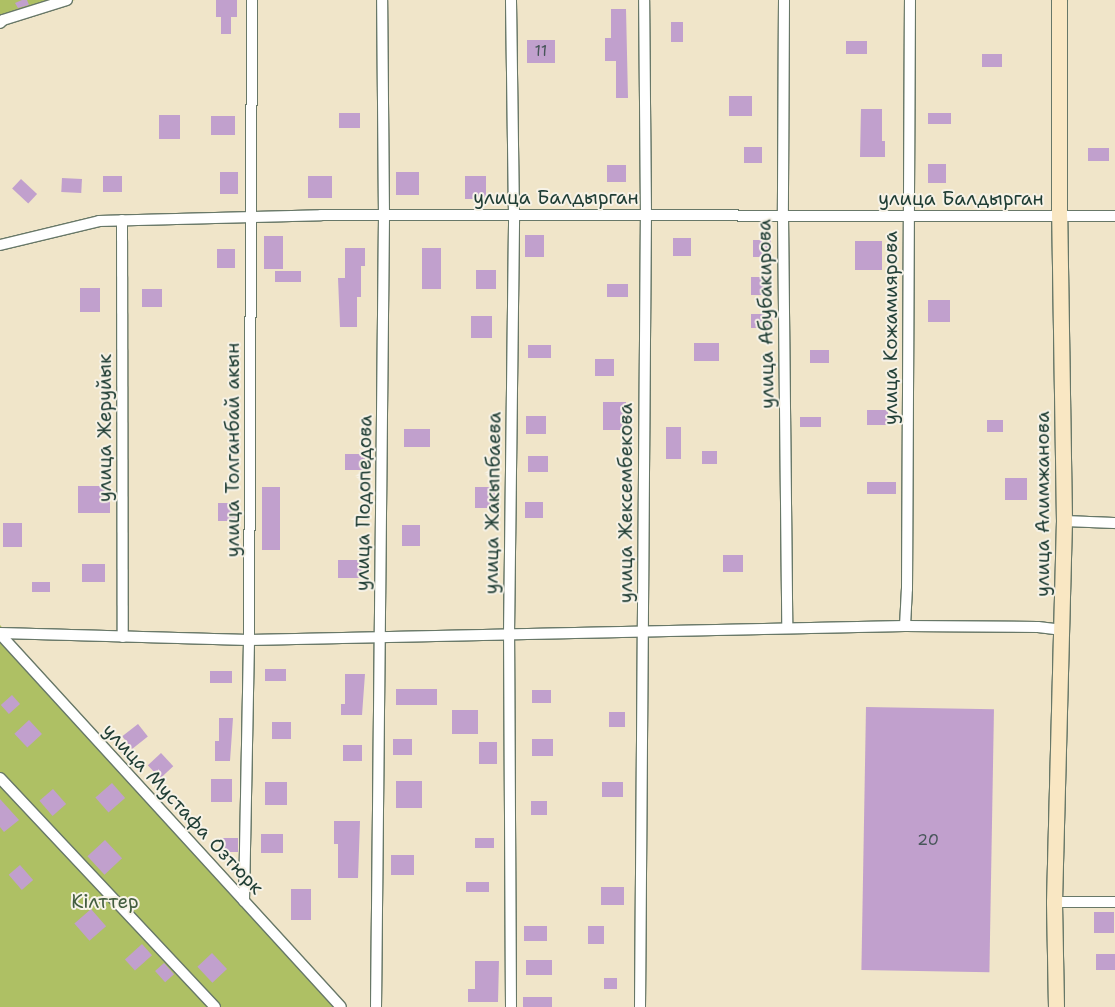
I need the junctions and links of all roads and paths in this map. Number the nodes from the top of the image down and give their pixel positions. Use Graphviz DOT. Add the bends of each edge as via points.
graph roads {
  1 [pos="67,0"];
  2 [pos="252,0"];
  3 [pos="382,0"];
  4 [pos="511,0"];
  5 [pos="644,0"];
  6 [pos="784,0"];
  7 [pos="910,0"];
  8 [pos="1059,0"];
  9 [pos="36,4"];
  10 [pos="0,23"];
  11 [pos="384,216"];
  12 [pos="514,216"];
  13 [pos="646,216"];
  14 [pos="783,216"];
  15 [pos="1115,216"];
  16 [pos="252,217"];
  17 [pos="908,217"];
  18 [pos="1059,217"];
  19 [pos="122,220"];
  20 [pos="0,245"];
  21 [pos="1064,520"];
  22 [pos="1115,523"];
  23 [pos="905,626"];
  24 [pos="787,628"];
  25 [pos="1063,630"];
  26 [pos="643,632"];
  27 [pos="0,634"];
  28 [pos="509,634"];
  29 [pos="123,637"];
  30 [pos="380,637"];
  31 [pos="249,640"];
  32 [pos="0,778"];
  33 [pos="244,901"];
  34 [pos="1054,902"];
  35 [pos="1115,902"];
  36 [pos="215,1007"];
  37 [pos="341,1007"];
  38 [pos="376,1007"];
  39 [pos="511,1007"];
  40 [pos="640,1007"];
  41 [pos="1056,1007"];
  1 -- 9 [label="street"];
  2 -- 16 [label="street, улица Толганбай акын"];
  3 -- 11 [label="street, улица Подопедова"];
  4 -- 12 [label="street, улица Жакыпбаева"];
  5 -- 13 [label="street, улица Жексембекова"];
  6 -- 14 [label="street, улица Абубакирова"];
  7 -- 17 [label="street, улица Кожамиярова"];
  8 -- 18 [label="street, улица Алимжанова"];
  9 -- 10 [label="street"];
  11 -- 12 [label="street, улица Балдырган"];
  11 -- 16 [label="street, улица Балдырган"];
  11 -- 30 [label="street, улица Подопедова"];
  12 -- 13 [label="street, улица Балдырган"];
  12 -- 28 [label="street, улица Жакыпбаева"];
  13 -- 14 [label="street, улица Балдырган"];
  13 -- 26 [label="street, улица Жексембекова"];
  14 -- 17 [label="street, улица Балдырган"];
  14 -- 24 [label="street, улица Абубакирова"];
  15 -- 18 [label="street, улица Балдырган"];
  16 -- 19 [label="street, улица Балдырган"];
  16 -- 31 [label="street, улица Толганбай акын"];
  17 -- 18 [label="street, улица Балдырган"];
  17 -- 23 [label="street, улица Кожамиярова"];
  18 -- 21 [label="street, улица Алимжанова"];
  19 -- 20 [label="street, улица Балдырган" via="99,221"];
  19 -- 29 [label="street, улица Жеруйык"];
  21 -- 22 [label="street"];
  21 -- 25 [label="street, улица Алимжанова"];
  23 -- 24 [label="street"];
  23 -- 25 [label="street"];
  24 -- 26 [label="street"];
  25 -- 34 [label="street, улица Алимжанова"];
  26 -- 28 [label="street"];
  26 -- 40 [label="street, улица Жексембекова"];
  27 -- 29 [label="street"];
  27 -- 33 [label="street, улица Мустафа Озтюрк"];
  28 -- 30 [label="street"];
  28 -- 39 [label="street, улица Жакыпбаева"];
  29 -- 31 [label="street"];
  30 -- 31 [label="street"];
  30 -- 38 [label="street, улица Подопедова"];
  31 -- 33 [label="street, улица Толганбай акын"];
  32 -- 36 [label="street"];
  33 -- 37 [label="street, улица Мустафа Озтюрк"];
  34 -- 35 [label="street"];
  34 -- 41 [label="street, улица Алимжанова"];
}
